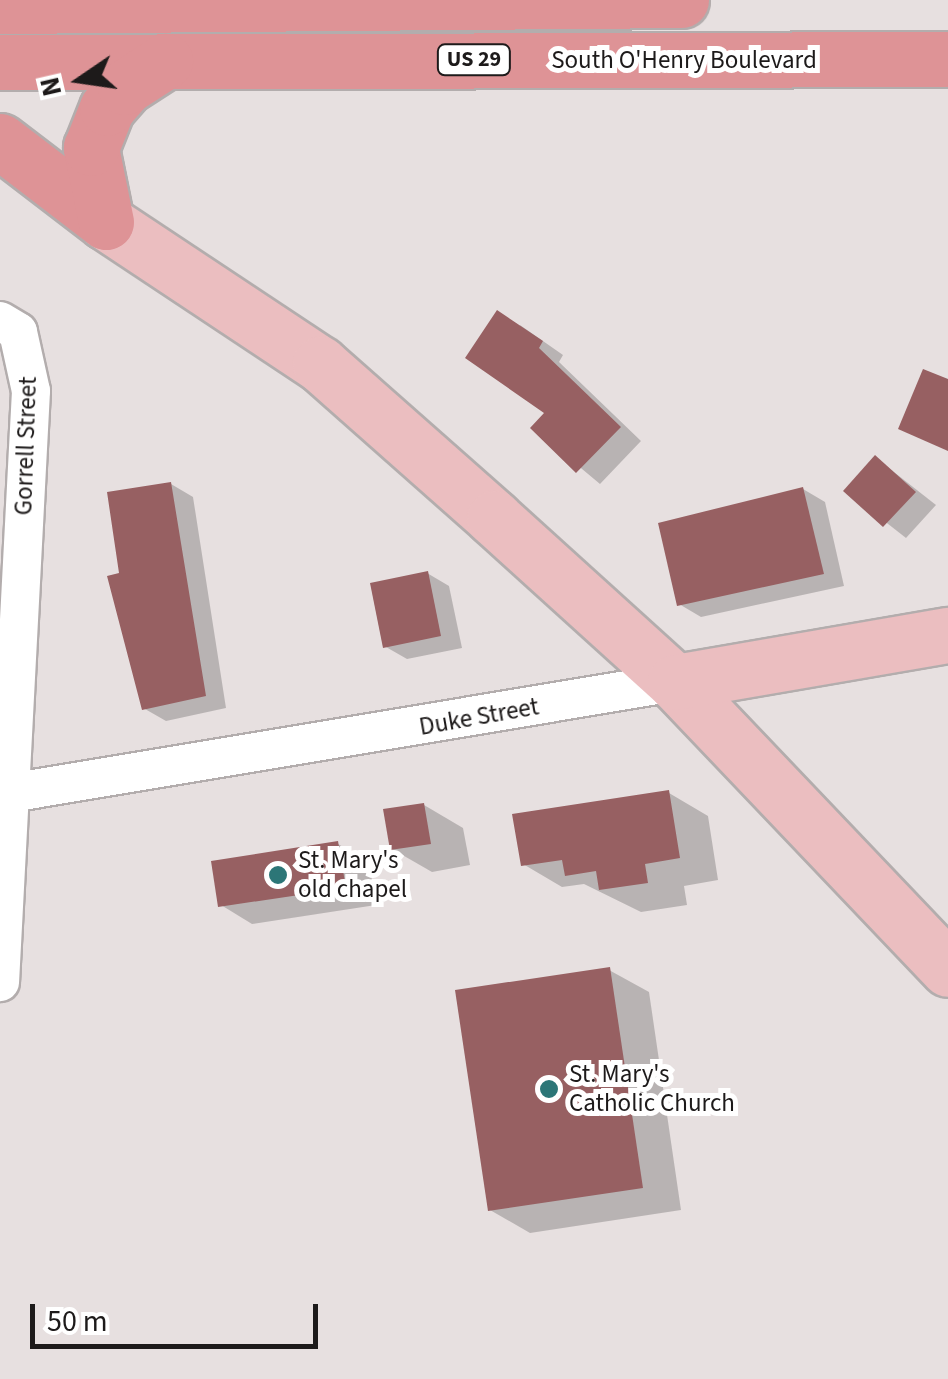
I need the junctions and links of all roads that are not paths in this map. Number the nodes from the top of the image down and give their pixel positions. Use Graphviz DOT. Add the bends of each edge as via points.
graph roads {
  1 [pos="681,0"];
  2 [pos="260,4"];
  3 [pos="0,6"];
  4 [pos="948,59"];
  5 [pos="164,61"];
  6 [pos="0,62"];
  7 [pos="0,141"];
  8 [pos="106,222"];
  9 [pos="9,327"];
  10 [pos="948,635"];
  11 [pos="675,682"];
  12 [pos="10,793"];
  13 [pos="948,969"];
  14 [pos="0,982"];
  1 -- 2 [label="highway"];
  2 -- 3 [label="highway"];
  4 -- 5 [label="highway, South O'Henry Boulevard / US 29"];
  5 -- 6 [label="highway, South O'Henry Boulevard / US 29"];
  5 -- 8 [label="highway" via="107,108 91,148"];
  7 -- 8 [label="highway"];
  8 -- 11 [label="main road" via="320,364"];
  9 -- 12 [label="street, Gorrell Street" via="31,392"];
  10 -- 11 [label="main road, Duke Street"];
  11 -- 12 [label="street, Duke Street"];
  11 -- 13 [label="main road"];
  12 -- 14 [label="street, Gorrell Street"];
}
